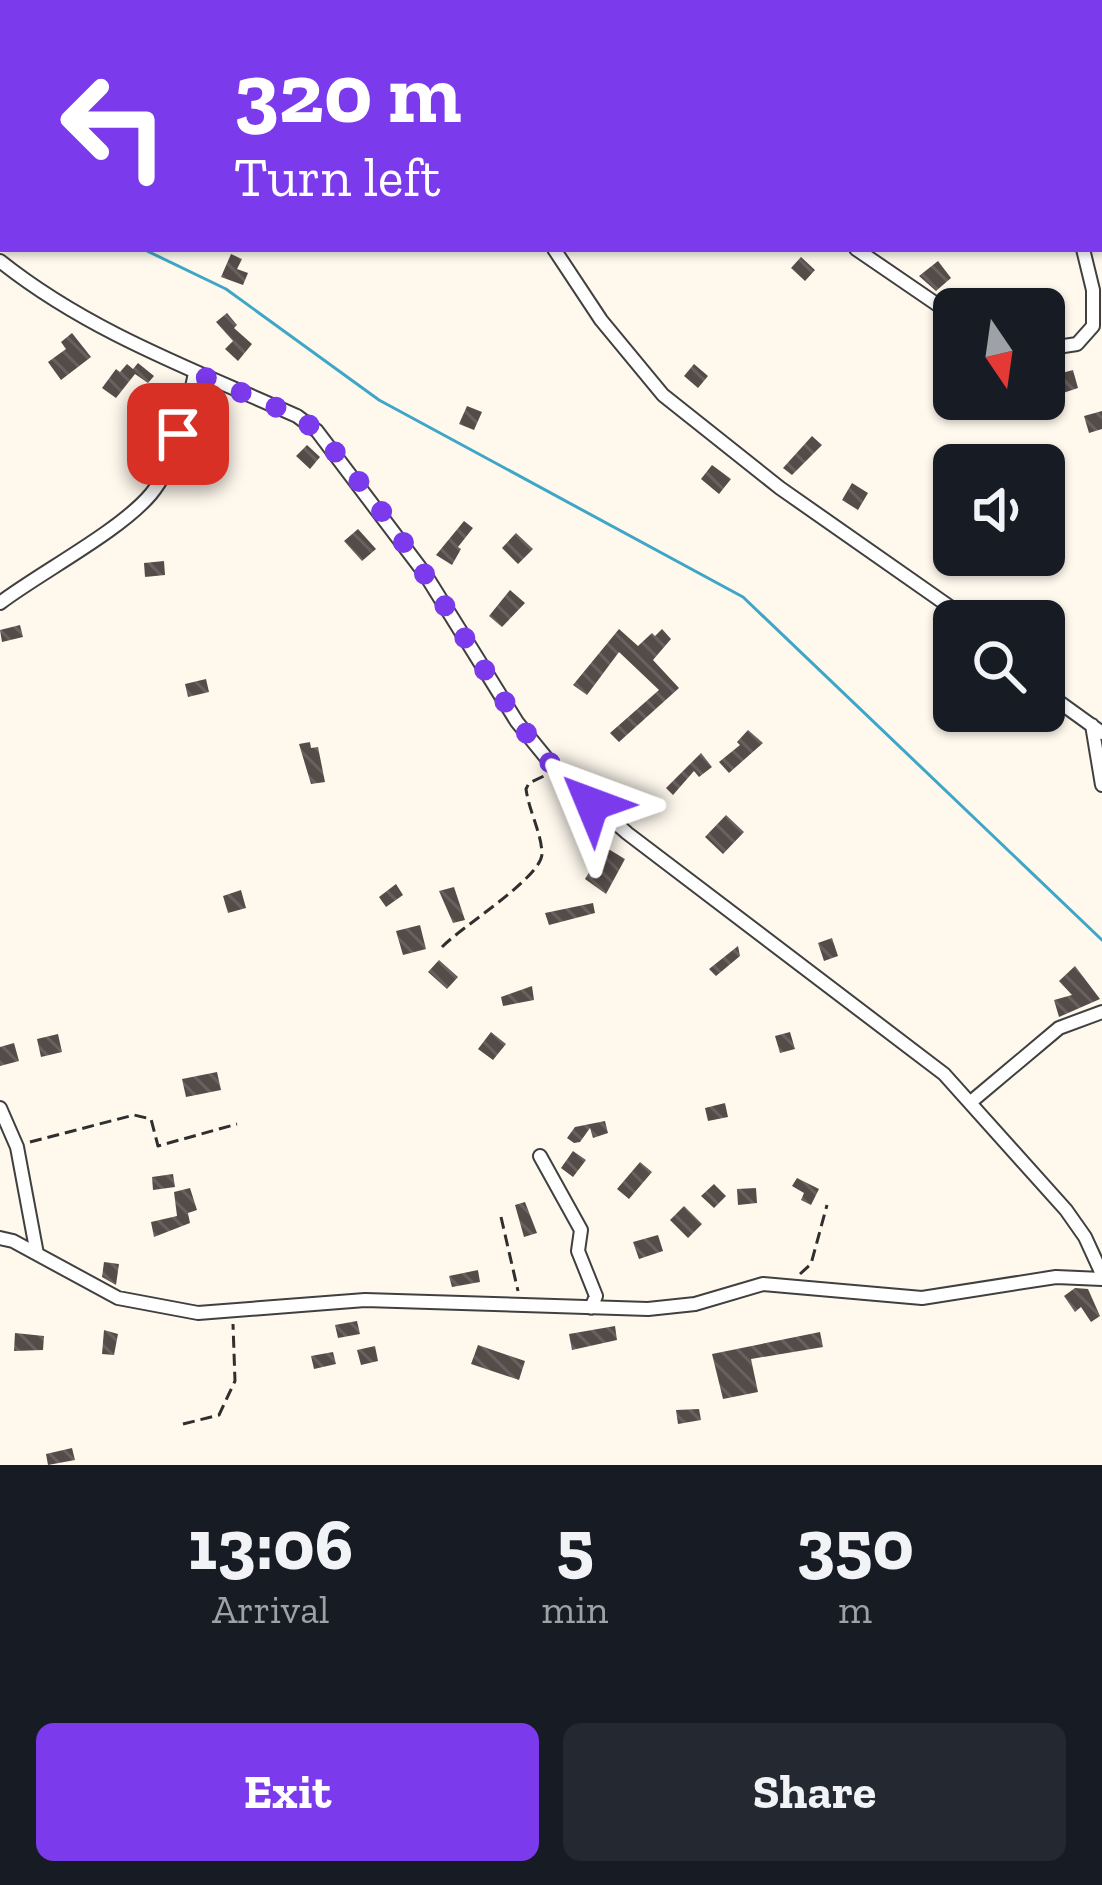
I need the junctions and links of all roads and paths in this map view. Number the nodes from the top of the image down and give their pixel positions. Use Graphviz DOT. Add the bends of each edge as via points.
graph roads {
  1 [pos="556,252"];
  2 [pos="860,252"];
  3 [pos="1083,252"];
  4 [pos="0,261"];
  5 [pos="933,302"];
  6 [pos="1065,346"];
  7 [pos="195,373"];
  8 [pos="940,600"];
  9 [pos="0,603"];
  10 [pos="1065,706"];
  11 [pos="1097,729"];
  12 [pos="557,771"];
  13 [pos="1102,785"];
  14 [pos="442,947"];
  15 [pos="1102,1012"];
  16 [pos="972,1101"];
  17 [pos="0,1108"];
  18 [pos="236,1124"];
  19 [pos="17,1147"];
  20 [pos="540,1156"];
  21 [pos="827,1205"];
  22 [pos="501,1216"];
  23 [pos="0,1238"];
  24 [pos="38,1254"];
  25 [pos="1099,1254"];
  26 [pos="1102,1276"];
  27 [pos="783,1284"];
  28 [pos="520,1305"];
  29 [pos="245,1308"];
  30 [pos="591,1308"];
  31 [pos="183,1424"];
  1 -- 8 [label="street" via="663,395"];
  2 -- 5 [label="street"];
  3 -- 6 [label="street" via="1093,326"];
  4 -- 7 [label="street" via="58,304"];
  7 -- 9 [label="street" via="150,495"];
  7 -- 12 [label="street" via="317,431"];
  10 -- 11 [label="street"];
  11 -- 13 [label="street"];
  12 -- 14 [label="path" via="526,789 542,850 536,872"];
  12 -- 16 [label="street"];
  15 -- 16 [label="street" via="1059,1028"];
  16 -- 25 [label="street"];
  17 -- 19 [label="street"];
  18 -- 19 [label="path" via="158,1145 151,1120 129,1115"];
  19 -- 24 [label="street"];
  20 -- 30 [label="street" via="581,1229 578,1251 596,1296"];
  21 -- 27 [label="path" via="811,1264"];
  22 -- 28 [label="path"];
  23 -- 24 [label="street"];
  24 -- 29 [label="street" via="131,1302 198,1313"];
  25 -- 26 [label="street"];
  26 -- 27 [label="street" via="922,1298"];
  27 -- 30 [label="street" via="685,1306"];
  28 -- 29 [label="street" via="364,1300"];
  28 -- 30 [label="street"];
  29 -- 31 [label="path" via="230,1328 235,1381 219,1415"];
}
